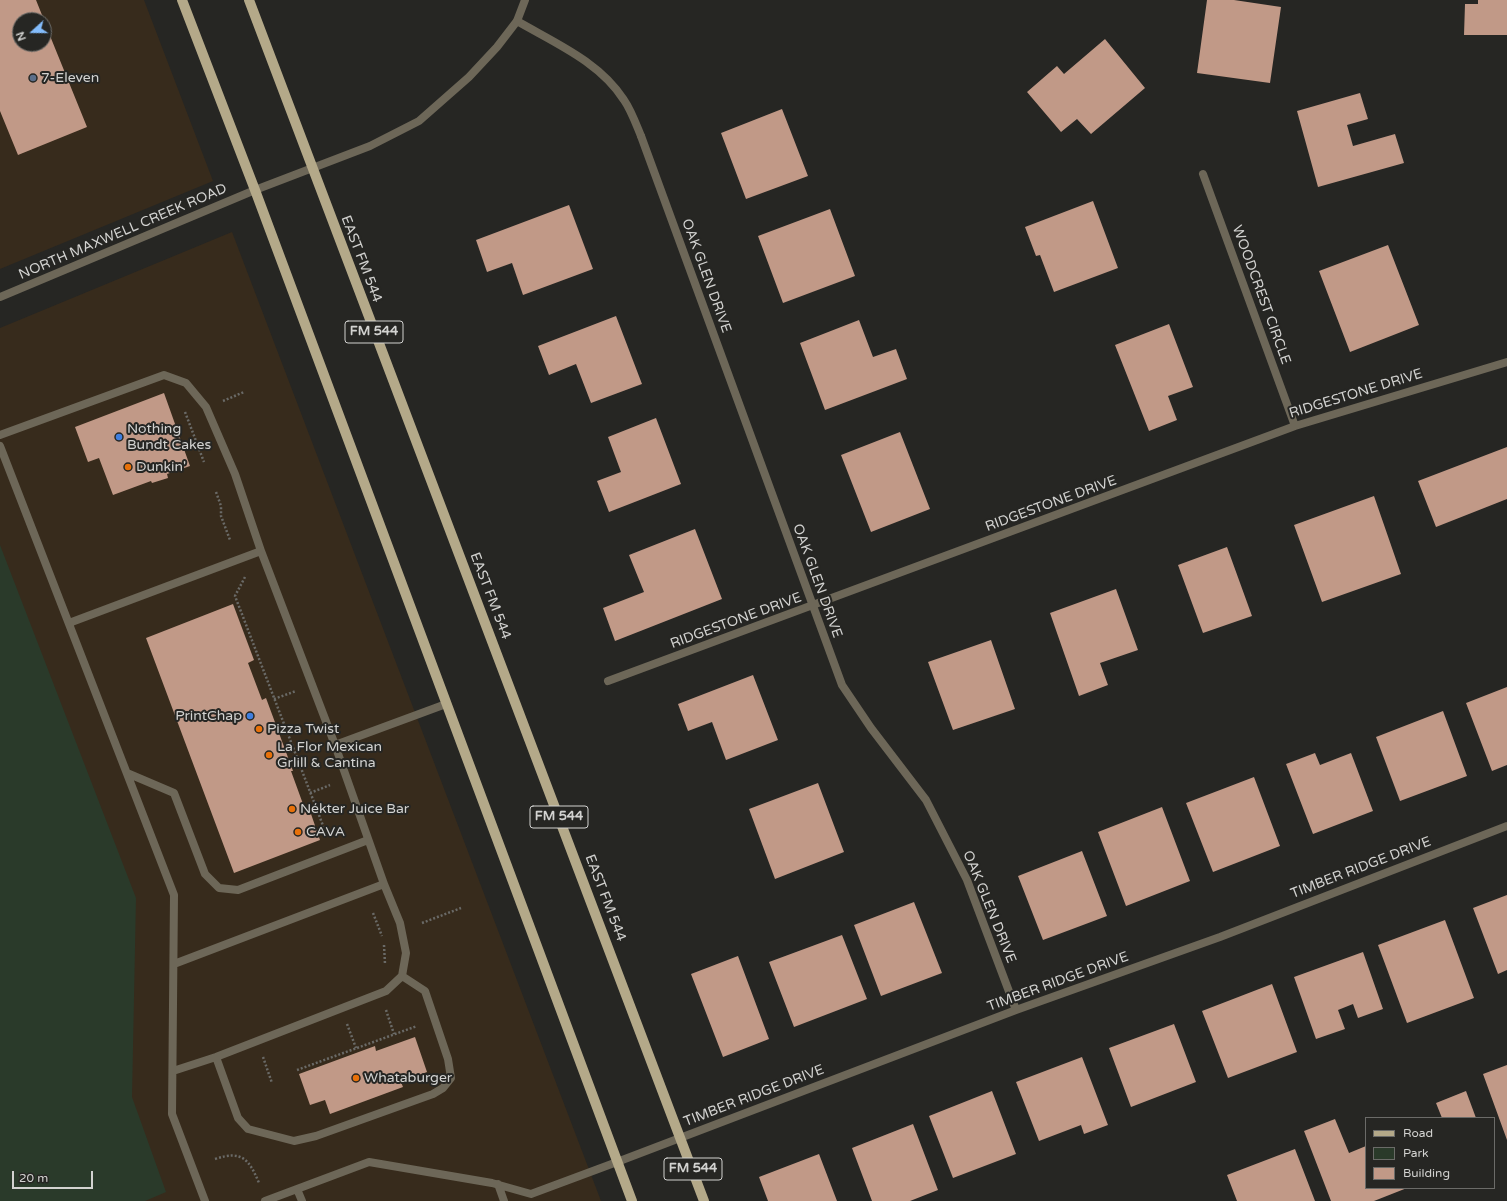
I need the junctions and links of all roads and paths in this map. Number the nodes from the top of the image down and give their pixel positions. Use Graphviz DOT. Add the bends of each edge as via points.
graph roads {
  1 [pos="182,0"];
  2 [pos="249,0"];
  3 [pos="524,0"];
  4 [pos="517,21"];
  5 [pos="312,168"];
  6 [pos="1203,174"];
  7 [pos="255,190"];
  8 [pos="0,297"];
  9 [pos="1507,362"];
  10 [pos="244,392"];
  11 [pos="223,401"];
  12 [pos="183,409"];
  13 [pos="1295,426"];
  14 [pos="0,435"];
  15 [pos="0,446"];
  16 [pos="204,462"];
  17 [pos="216,492"];
  18 [pos="230,540"];
  19 [pos="260,551"];
  20 [pos="245,578"];
  21 [pos="812,607"];
  22 [pos="69,623"];
  23 [pos="608,681"];
  24 [pos="312,685"];
  25 [pos="274,699"];
  26 [pos="446,704"];
  27 [pos="334,745"];
  28 [pos="127,773"];
  29 [pos="346,779"];
  30 [pos="310,793"];
  31 [pos="1507,826"];
  32 [pos="332,835"];
  33 [pos="368,840"];
  34 [pos="384,884"];
  35 [pos="461,908"];
  36 [pos="373,913"];
  37 [pos="422,923"];
  38 [pos="383,938"];
  39 [pos="384,942"];
  40 [pos="174,964"];
  41 [pos="387,970"];
  42 [pos="402,976"];
  43 [pos="385,1007"];
  44 [pos="341,1009"];
  45 [pos="1016,1010"];
  46 [pos="419,1033"];
  47 [pos="394,1034"];
  48 [pos="257,1041"];
  49 [pos="356,1048"];
  50 [pos="216,1057"];
  51 [pos="297,1070"];
  52 [pos="173,1071"];
  53 [pos="272,1083"];
  54 [pos="681,1137"];
  55 [pos="215,1159"];
  56 [pos="617,1162"];
  57 [pos="260,1184"];
  58 [pos="498,1184"];
  59 [pos="297,1189"];
  60 [pos="205,1201"];
  61 [pos="265,1201"];
  62 [pos="302,1201"];
  63 [pos="504,1201"];
  64 [pos="632,1201"];
  65 [pos="704,1201"];
  1 -- 7 [label="main road"];
  2 -- 5 [label="main road, EAST FM 544 / FM 544"];
  3 -- 4 [label="street, NORTH MAXWELL CREEK ROAD"];
  4 -- 5 [label="street, NORTH MAXWELL CREEK ROAD" via="474,72 419,120 370,146"];
  4 -- 21 [label="street, OAK GLEN DRIVE" via="598,70 613,84 625,101 641,136"];
  5 -- 7 [label="street, NORTH MAXWELL CREEK ROAD"];
  5 -- 54 [label="main road, EAST FM 544 / FM 544"];
  6 -- 13 [label="street, WOODCREST CIRCLE"];
  7 -- 8 [label="street, NORTH MAXWELL CREEK ROAD"];
  7 -- 26 [label="main road"];
  9 -- 13 [label="street, RIDGESTONE DRIVE"];
  10 -- 11 [label="path"];
  12 -- 16 [label="path"];
  13 -- 21 [label="street, RIDGESTONE DRIVE"];
  14 -- 19 [label="street" via="164,376 186,383 206,407 235,474"];
  15 -- 22 [label="street"];
  17 -- 18 [label="path"];
  19 -- 22 [label="street"];
  19 -- 24 [label="street"];
  20 -- 25 [label="path" via="235,596"];
  21 -- 23 [label="street, RIDGESTONE DRIVE"];
  21 -- 45 [label="street, OAK GLEN DRIVE" via="842,685 926,800 967,880"];
  22 -- 28 [label="street"];
  24 -- 25 [label="path"];
  24 -- 27 [label="street"];
  25 -- 30 [label="path"];
  26 -- 27 [label="street"];
  26 -- 56 [label="main road"];
  27 -- 29 [label="street"];
  28 -- 33 [label="street" via="174,793 205,874 219,888 238,890"];
  28 -- 40 [label="street" via="174,895"];
  29 -- 30 [label="path"];
  29 -- 33 [label="street"];
  30 -- 32 [label="path" via="327,837"];
  31 -- 45 [label="street, TIMBER RIDGE DRIVE" via="1220,937"];
  33 -- 34 [label="street"];
  34 -- 40 [label="street"];
  34 -- 42 [label="street" via="400,923 406,953"];
  35 -- 37 [label="path"];
  36 -- 38 [label="path"];
  39 -- 41 [label="path"];
  40 -- 52 [label="street"];
  42 -- 44 [label="street" via="386,991"];
  42 -- 50 [label="street" via="425,991 448,1059 451,1078 443,1088 432,1094 316,1136 294,1141 259,1133 242,1124"];
  43 -- 47 [label="path"];
  44 -- 48 [label="street"];
  44 -- 49 [label="path"];
  45 -- 54 [label="street, TIMBER RIDGE DRIVE"];
  46 -- 47 [label="path" via="417,1026"];
  47 -- 49 [label="path"];
  48 -- 50 [label="street"];
  48 -- 53 [label="path"];
  49 -- 51 [label="path"];
  50 -- 52 [label="street"];
  52 -- 60 [label="street" via="172,1114"];
  54 -- 56 [label="street, TIMBER RIDGE DRIVE"];
  54 -- 65 [label="main road, EAST FM 544 / FM 544"];
  55 -- 57 [label="path" via="229,1154 245,1158"];
  56 -- 58 [label="street, TIMBER RIDGE DRIVE" via="531,1194"];
  56 -- 64 [label="main road"];
  58 -- 59 [label="street, TIMBER RIDGE DRIVE" via="369,1162"];
  58 -- 63 [label="street"];
  59 -- 61 [label="street, TIMBER RIDGE DRIVE"];
  59 -- 62 [label="street"];
}
